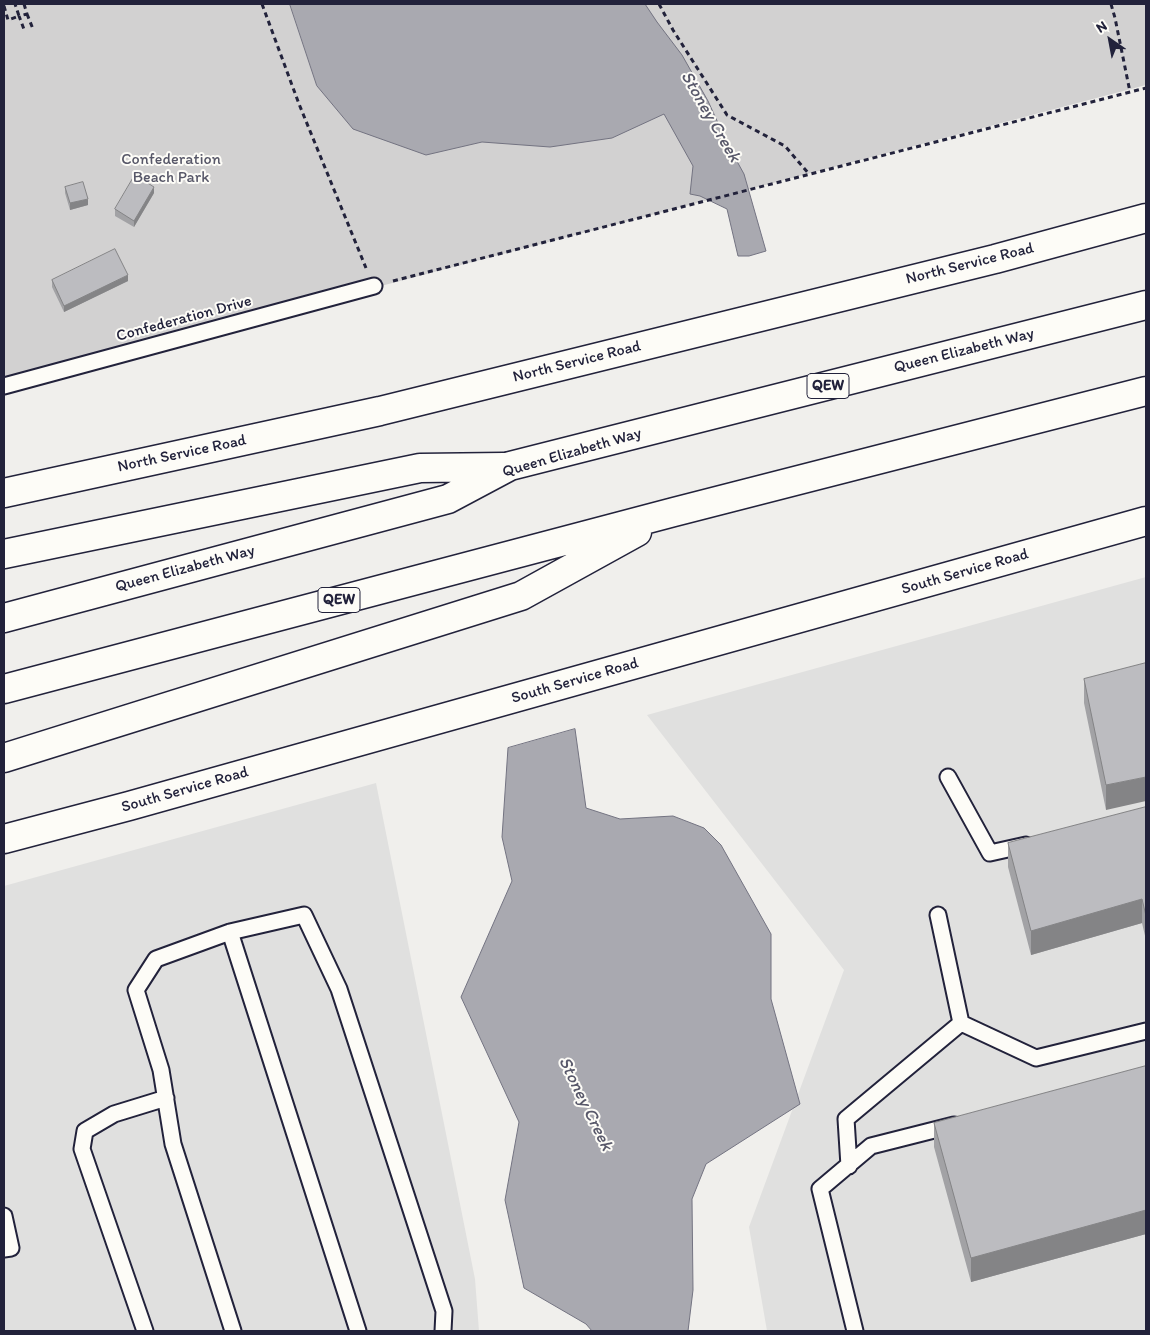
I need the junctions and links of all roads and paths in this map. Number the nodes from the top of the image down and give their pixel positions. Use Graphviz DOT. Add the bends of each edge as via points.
graph roads {
  1 [pos="15,4"];
  2 [pos="24,4"];
  3 [pos="262,4"];
  4 [pos="659,4"];
  5 [pos="1111,4"];
  6 [pos="4,6"];
  7 [pos="28,14"];
  8 [pos="19,16"];
  9 [pos="33,29"];
  10 [pos="24,32"];
  11 [pos="1146,88"];
  12 [pos="1130,92"];
  13 [pos="809,174"];
  14 [pos="1146,218"];
  15 [pos="374,286"];
  16 [pos="1146,305"];
  17 [pos="4,386"];
  18 [pos="1146,391"];
  19 [pos="510,466"];
  20 [pos="4,493"];
  21 [pos="674,512"];
  22 [pos="1146,521"];
  23 [pos="4,554"];
  24 [pos="4,618"];
  25 [pos="4,689"];
  26 [pos="4,758"];
  27 [pos="948,777"];
  28 [pos="4,839"];
  29 [pos="1036,842"];
  30 [pos="938,915"];
  31 [pos="230,932"];
  32 [pos="960,1023"];
  33 [pos="1146,1031"];
  34 [pos="166,1098"];
  35 [pos="966,1122"];
  36 [pos="849,1166"];
  37 [pos="4,1216"];
  38 [pos="4,1249"];
  39 [pos="145,1331"];
  40 [pos="233,1331"];
  41 [pos="358,1331"];
  42 [pos="443,1331"];
  43 [pos="855,1331"];
  1 -- 8 [label="path"];
  2 -- 7 [label="path"];
  3 -- 15 [label="path" via="350,233"];
  4 -- 13 [label="path" via="727,115 785,146"];
  5 -- 12 [label="path"];
  6 -- 8 [label="path" via="8,20"];
  7 -- 8 [label="path"];
  7 -- 9 [label="path"];
  8 -- 10 [label="path"];
  11 -- 12 [label="path"];
  12 -- 13 [label="path"];
  13 -- 15 [label="path"];
  14 -- 20 [label="main road, North Service Road" via="995,259 380,411"];
  15 -- 17 [label="lane, Confederation Drive"];
  16 -- 19 [label="main road, Queen Elizabeth Way / QEW"];
  18 -- 21 [label="main road, QEW"];
  19 -- 23 [label="main road" via="420,468"];
  19 -- 24 [label="main road, Queen Elizabeth Way / QEW" via="448,499"];
  21 -- 25 [label="main road, QEW"];
  21 -- 26 [label="main road" via="521,596"];
  22 -- 28 [label="main road, South Service Road"];
  27 -- 29 [label="lane" via="990,853"];
  30 -- 32 [label="lane"];
  31 -- 34 [label="lane" via="156,959 136,990 161,1070"];
  31 -- 41 [label="lane"];
  31 -- 42 [label="lane" via="304,915 339,989 444,1311"];
  32 -- 33 [label="lane" via="1036,1058"];
  32 -- 36 [label="lane" via="846,1119"];
  34 -- 39 [label="lane" via="114,1114 85,1131 82,1149"];
  34 -- 40 [label="lane" via="173,1144"];
  35 -- 36 [label="lane" via="872,1146"];
  36 -- 43 [label="lane" via="820,1189"];
  37 -- 38 [label="lane" via="11,1248"];
}
